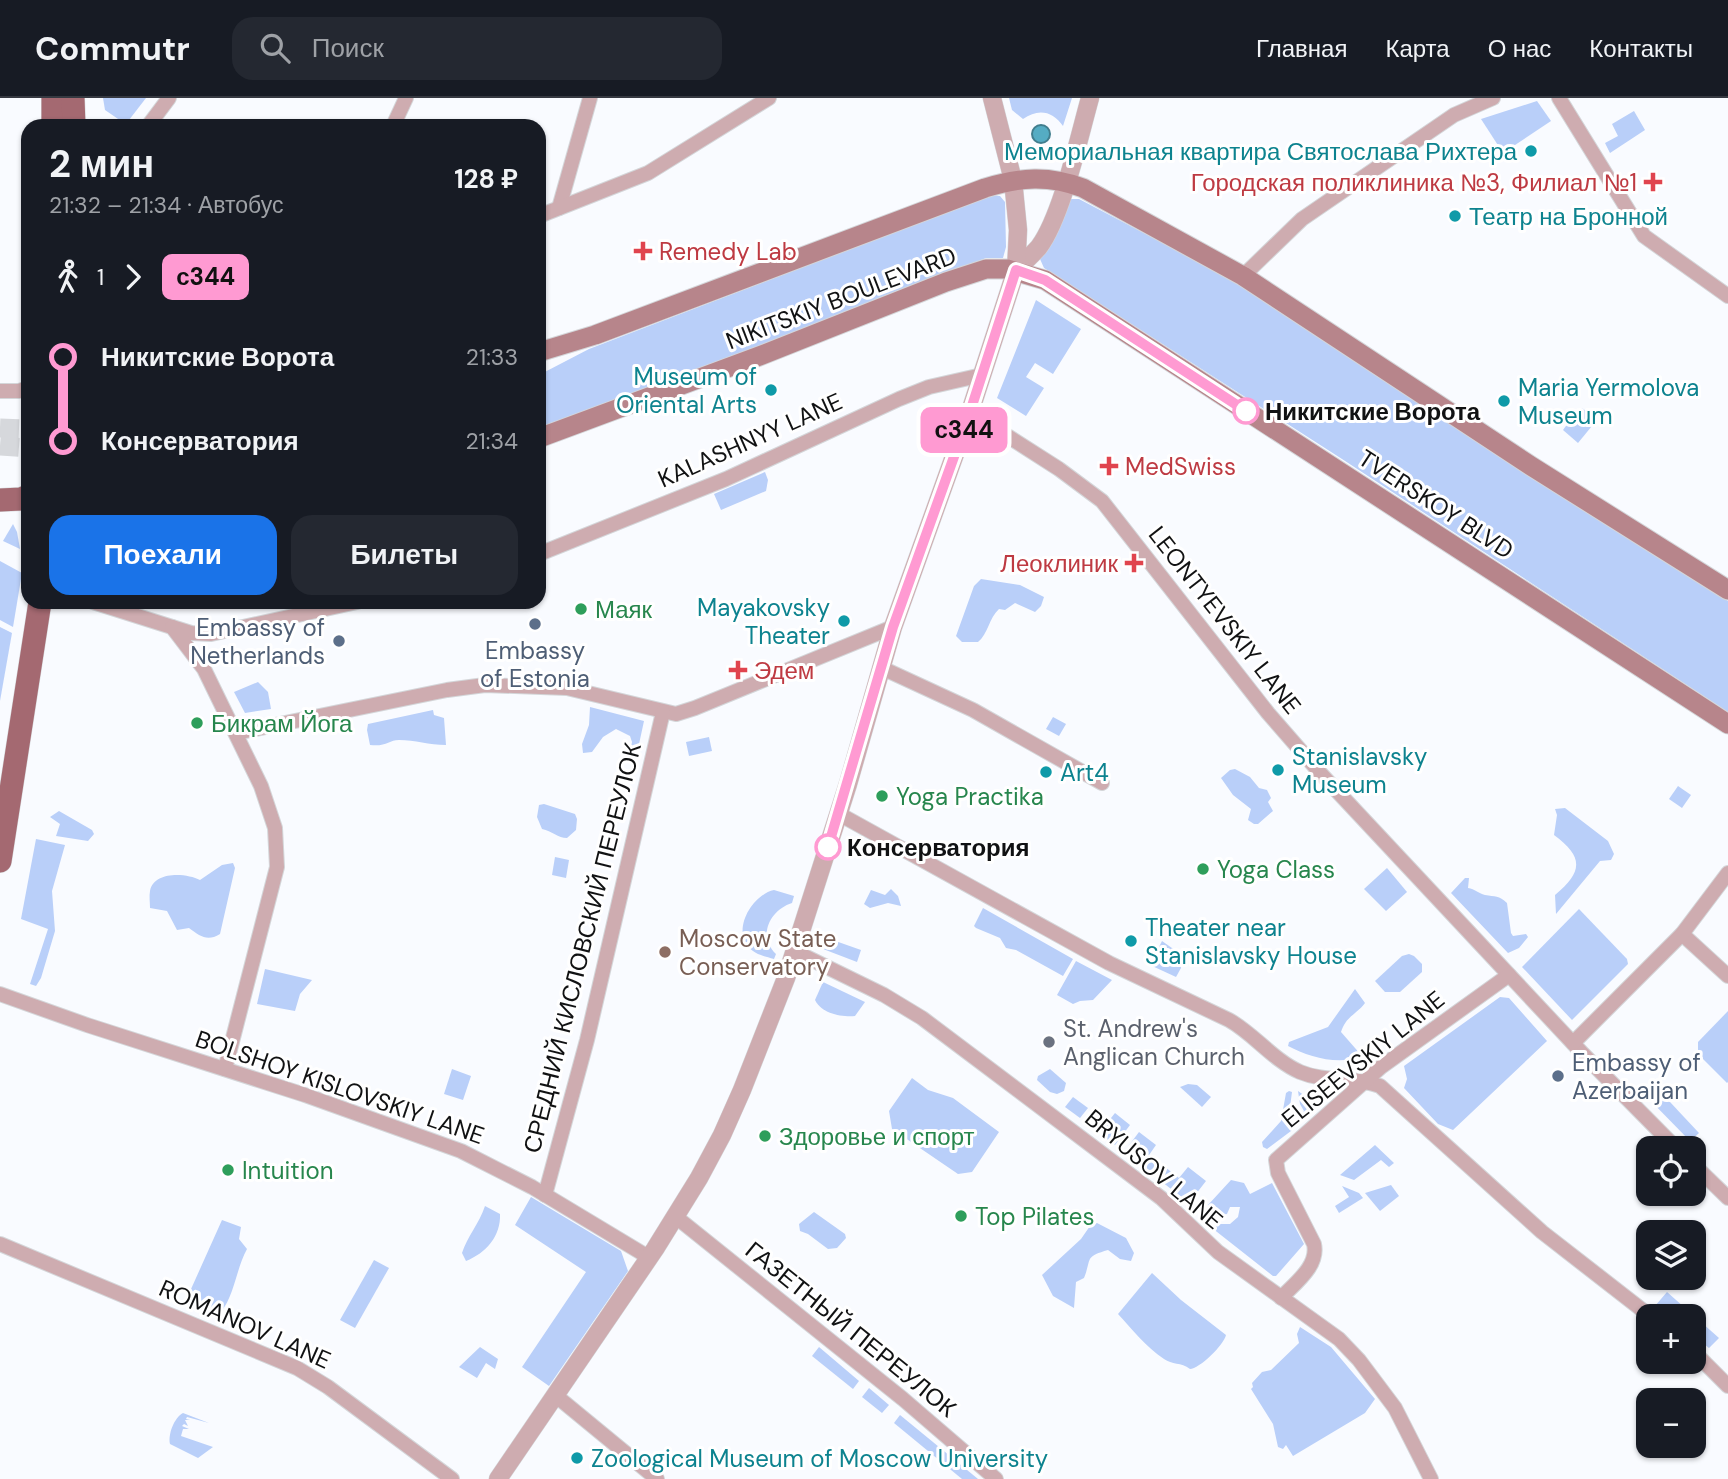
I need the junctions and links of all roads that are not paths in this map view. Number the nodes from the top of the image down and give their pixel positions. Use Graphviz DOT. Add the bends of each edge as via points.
graph roads {
  1 [pos="53,98"];
  2 [pos="73,98"];
  3 [pos="169,98"];
  4 [pos="406,98"];
  5 [pos="590,98"];
  6 [pos="769,98"];
  7 [pos="992,98"];
  8 [pos="1090,98"];
  9 [pos="1493,98"];
  10 [pos="1559,98"];
  11 [pos="53,119"];
  12 [pos="74,119"];
  13 [pos="153,119"];
  14 [pos="396,119"];
  15 [pos="1013,180"];
  16 [pos="1066,182"];
  17 [pos="559,208"];
  18 [pos="546,213"];
  19 [pos="1016,270"];
  20 [pos="1243,276"];
  21 [pos="1045,280"];
  22 [pos="1728,296"];
  23 [pos="595,335"];
  24 [pos="546,350"];
  25 [pos="546,360"];
  26 [pos="982,375"];
  27 [pos="21,390"];
  28 [pos="0,391"];
  29 [pos="970,412"];
  30 [pos="546,435"];
  31 [pos="21,499"];
  32 [pos="0,500"];
  33 [pos="546,551"];
  34 [pos="1728,590"];
  35 [pos="39,609"];
  36 [pos="115,609"];
  37 [pos="325,609"];
  38 [pos="172,627"];
  39 [pos="893,627"];
  40 [pos="882,668"];
  41 [pos="663,712"];
  42 [pos="1728,724"];
  43 [pos="236,733"];
  44 [pos="1102,783"];
  45 [pos="839,814"];
  46 [pos="0,861"];
  47 [pos="1728,873"];
  48 [pos="1682,934"];
  49 [pos="794,951"];
  50 [pos="1509,975"];
  51 [pos="1728,976"];
  52 [pos="0,994"];
  53 [pos="1573,1043"];
  54 [pos="225,1069"];
  55 [pos="1364,1082"];
  56 [pos="1664,1136"];
  57 [pos="1706,1177"];
  58 [pos="545,1195"];
  59 [pos="1728,1198"];
  60 [pos="676,1217"];
  61 [pos="0,1244"];
  62 [pos="650,1258"];
  63 [pos="1281,1298"];
  64 [pos="1636,1305"];
  65 [pos="1706,1364"];
  66 [pos="1728,1386"];
  67 [pos="555,1395"];
  68 [pos="452,1479"];
  69 [pos="498,1479"];
  70 [pos="657,1479"];
  71 [pos="996,1479"];
  72 [pos="1431,1479"];
  1 -- 11 [label="main road"];
  2 -- 12 [label="main road"];
  3 -- 13 [label="street"];
  4 -- 14 [label="street"];
  5 -- 17 [label="street"];
  6 -- 17 [label="street" via="648,173"];
  7 -- 15 [label="street"];
  8 -- 16 [label="street"];
  9 -- 20 [label="street" via="1454,115 1302,219"];
  10 -- 22 [label="street" via="1644,236"];
  15 -- 16 [label="main road" via="1040,177"];
  15 -- 19 [label="street"];
  15 -- 23 [label="main road"];
  16 -- 19 [label="street" via="1044,238"];
  16 -- 20 [label="main road"];
  17 -- 18 [label="street"];
  19 -- 21 [label="main road, NIKITSKIY BOULEVARD"];
  19 -- 26 [label="street"];
  19 -- 30 [label="main road, NIKITSKIY BOULEVARD" via="990,268 946,282"];
  20 -- 34 [label="main road"];
  21 -- 42 [label="main road, TVERSKOY BLVD"];
  23 -- 24 [label="main road"];
  23 -- 25 [label="main road"];
  26 -- 29 [label="street"];
  26 -- 33 [label="street, KALASHNYY LANE" via="899,399 726,479"];
  27 -- 28 [label="street"];
  29 -- 39 [label="street"];
  29 -- 50 [label="street, LEONTYEVSKIY LANE" via="1102,500 1268,713"];
  31 -- 32 [label="main road"];
  35 -- 46 [label="main road"];
  36 -- 38 [label="street"];
  37 -- 38 [label="street" via="211,634"];
  38 -- 43 [label="street" via="204,669"];
  39 -- 40 [label="street"];
  39 -- 41 [label="street" via="685,712"];
  40 -- 44 [label="street" via="973,710"];
  40 -- 45 [label="street"];
  41 -- 43 [label="street" via="567,688 497,685 447,690"];
  41 -- 58 [label="street, СРЕДНИЙ КИСЛОВСКИЙ ПЕРЕУЛОК" via="593,1014"];
  43 -- 54 [label="street" via="270,807 278,857"];
  45 -- 49 [label="street"];
  45 -- 55 [label="street" via="1109,963 1229,1020 1297,1070 1323,1079"];
  47 -- 48 [label="street"];
  48 -- 51 [label="street"];
  48 -- 53 [label="street"];
  49 -- 60 [label="street" via="722,1135"];
  49 -- 63 [label="street, BRYUSOV LANE" via="922,1018 1161,1198 1218,1252"];
  50 -- 53 [label="street, LEONTYEVSKIY LANE"];
  50 -- 55 [label="street, ELISEEVSKIY LANE"];
  52 -- 54 [label="street, BOLSHOY KISLOVSKIY LANE"];
  53 -- 56 [label="street, LEONTYEVSKIY LANE"];
  54 -- 58 [label="street, BOLSHOY KISLOVSKIY LANE" via="442,1144"];
  55 -- 63 [label="street, ELISEEVSKIY LANE" via="1275,1162 1316,1255"];
  55 -- 64 [label="street" via="1387,1090 1542,1233"];
  57 -- 59 [label="street"];
  58 -- 62 [label="street, BOLSHOY KISLOVSKIY LANE"];
  60 -- 62 [label="street"];
  60 -- 71 [label="street, ГАЗЕТНЫЙ ПЕРЕУЛОК"];
  61 -- 68 [label="street, ROMANOV LANE" via="307,1373"];
  62 -- 67 [label="street"];
  63 -- 72 [label="street, BRYUSOV LANE" via="1339,1339 1359,1360 1395,1408"];
  65 -- 66 [label="street"];
  67 -- 69 [label="street"];
  67 -- 70 [label="street"];
}
